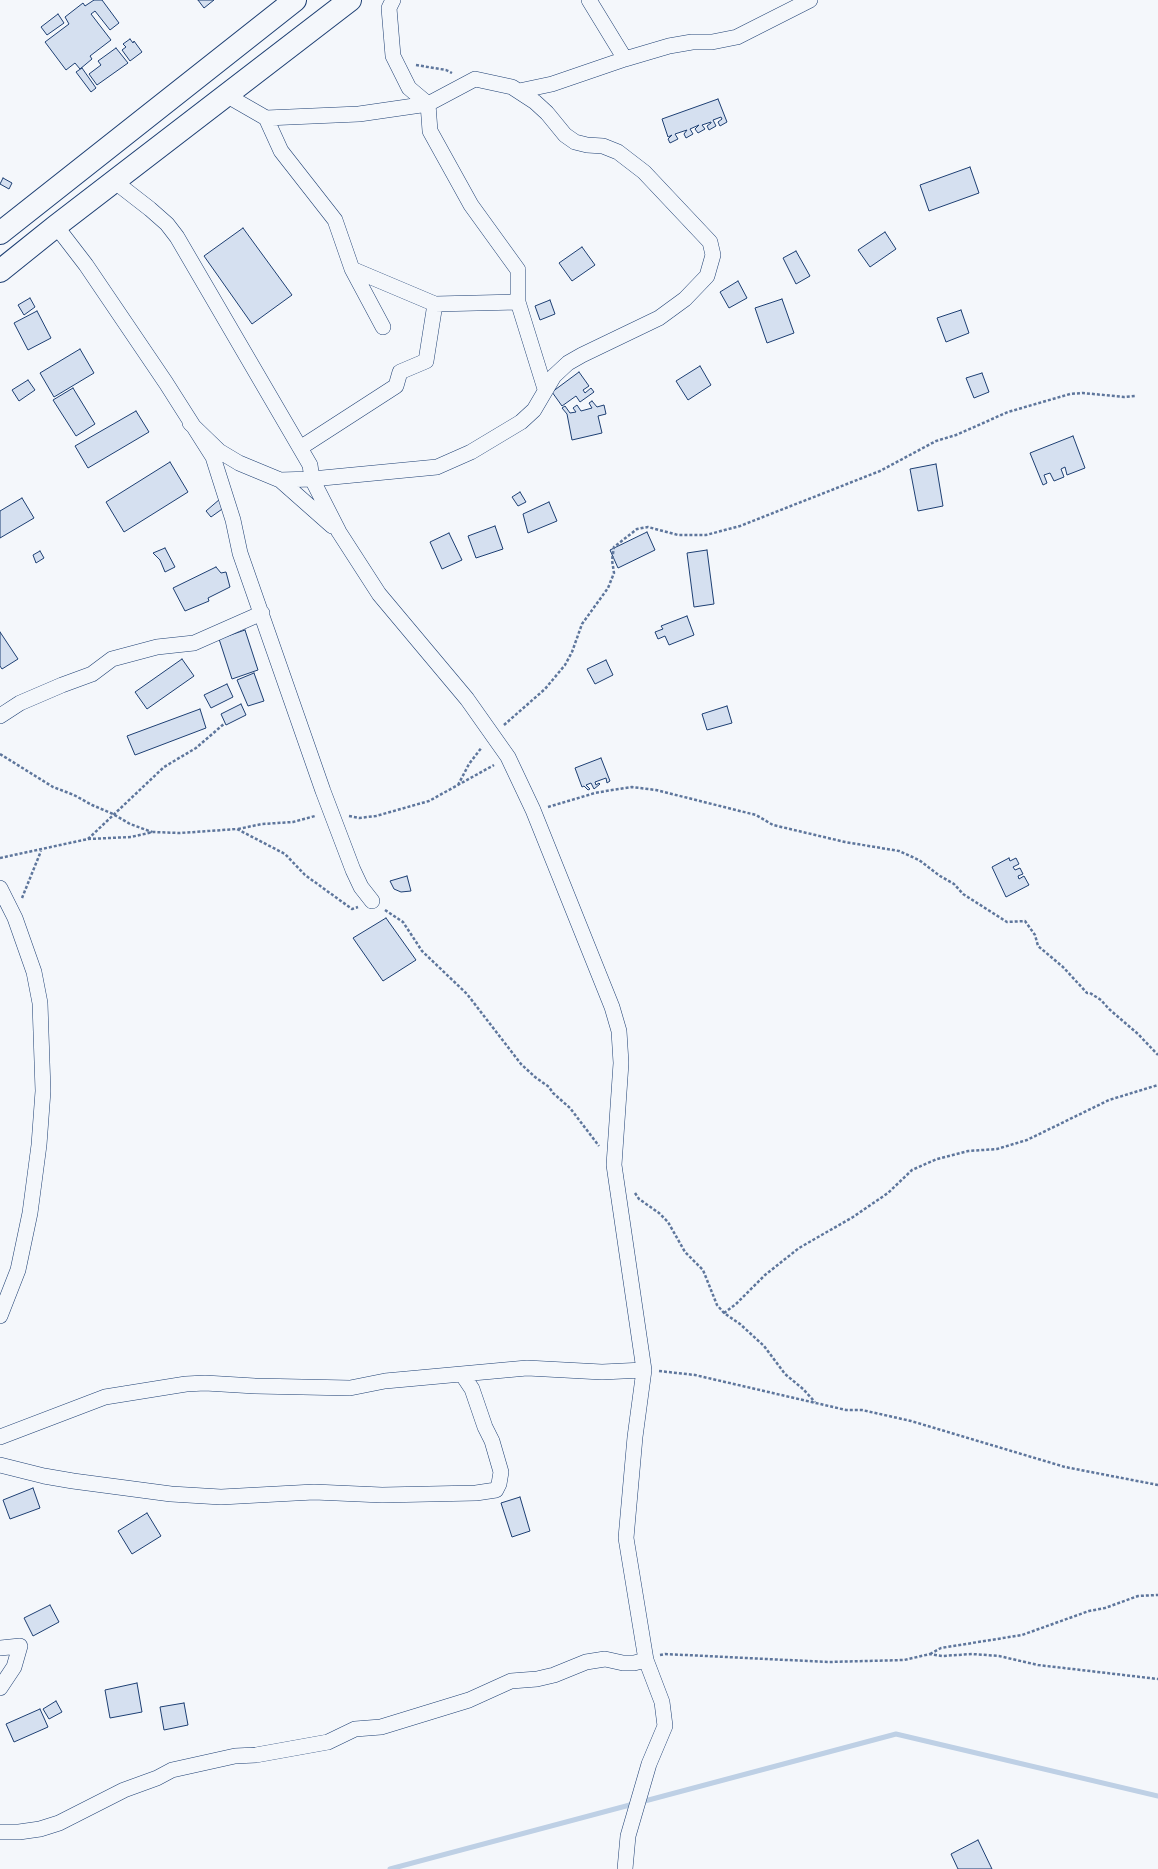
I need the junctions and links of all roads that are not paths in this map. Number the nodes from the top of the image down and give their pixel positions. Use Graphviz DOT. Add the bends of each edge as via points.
graph roads {
  1 [pos="295,0"];
  2 [pos="350,0"];
  3 [pos="393,0"];
  4 [pos="589,0"];
  5 [pos="810,0"];
  6 [pos="625,59"];
  7 [pos="519,91"];
  8 [pos="226,95"];
  9 [pos="428,104"];
  10 [pos="266,118"];
  11 [pos="114,181"];
  12 [pos="56,226"];
  13 [pos="0,233"];
  14 [pos="352,269"];
  15 [pos="0,271"];
  16 [pos="518,302"];
  17 [pos="435,304"];
  18 [pos="383,327"];
  19 [pos="545,388"];
  20 [pos="190,423"];
  21 [pos="300,448"];
  22 [pos="312,479"];
  23 [pos="280,480"];
  24 [pos="339,532"];
  25 [pos="262,613"];
  26 [pos="0,716"];
  27 [pos="0,888"];
  28 [pos="372,901"];
  29 [pos="0,1316"];
  30 [pos="644,1370"];
  31 [pos="462,1374"];
  32 [pos="0,1437"];
  33 [pos="0,1465"];
  34 [pos="0,1648"];
  35 [pos="646,1660"];
  36 [pos="0,1688"];
  37 [pos="0,1832"];
  38 [pos="626,1869"];
  1 -- 13 [label="main road"];
  2 -- 8 [label="main road"];
  3 -- 9 [label="street" via="389,8 393,56 409,88"];
  4 -- 6 [label="street"];
  5 -- 6 [label="street" via="737,37 669,46"];
  6 -- 7 [label="street" via="552,84"];
  7 -- 9 [label="street" via="495,82 475,79"];
  7 -- 19 [label="street" via="547,113 565,135 575,142 603,146 618,152 644,172 710,242 713,255 706,276 685,299 659,318 582,355 554,376"];
  8 -- 10 [label="street"];
  8 -- 11 [label="main road"];
  9 -- 10 [label="street" via="359,114"];
  9 -- 16 [label="street" via="430,131 471,204 518,270"];
  10 -- 14 [label="street" via="281,151 335,220"];
  11 -- 12 [label="main road"];
  11 -- 21 [label="street" via="167,224 177,237"];
  12 -- 15 [label="main road"];
  12 -- 20 [label="street" via="86,265"];
  14 -- 17 [label="street"];
  14 -- 18 [label="street"];
  16 -- 17 [label="street"];
  16 -- 19 [label="street"];
  17 -- 21 [label="street" via="426,361 400,372 396,386"];
  19 -- 22 [label="street" via="534,410 521,422 471,452 437,466"];
  20 -- 23 [label="street" via="219,451 239,463"];
  20 -- 25 [label="street" via="213,457 240,553"];
  21 -- 22 [label="street" via="310,465"];
  22 -- 23 [label="street"];
  22 -- 24 [label="street"];
  23 -- 24 [label="street"];
  24 -- 30 [label="street" via="379,594 466,699 508,757 612,1007 618,1031 621,1063 614,1165"];
  25 -- 26 [label="street" via="194,643 157,647 112,659 92,674 20,703"];
  25 -- 28 [label="street" via="323,791 361,887"];
  27 -- 29 [label="street" via="34,972 40,1003 43,1091 30,1213 18,1270"];
  30 -- 31 [label="street" via="595,1372 527,1368"];
  30 -- 35 [label="street" via="626,1538"];
  31 -- 32 [label="street" via="350,1388 186,1384 105,1397"];
  31 -- 33 [label="street" via="472,1389 492,1441 501,1472 496,1490 476,1493 382,1495 314,1492 221,1497 171,1494 73,1481"];
  34 -- 36 [label="street" via="20,1646 14,1667"];
  35 -- 37 [label="street" via="634,1663 605,1660 586,1662 554,1675 511,1681 469,1700 381,1727 354,1729 328,1742 256,1755 235,1756 172,1770 124,1790 59,1823 40,1829"];
  35 -- 38 [label="street" via="662,1702 665,1726 649,1764 628,1836"];
}
